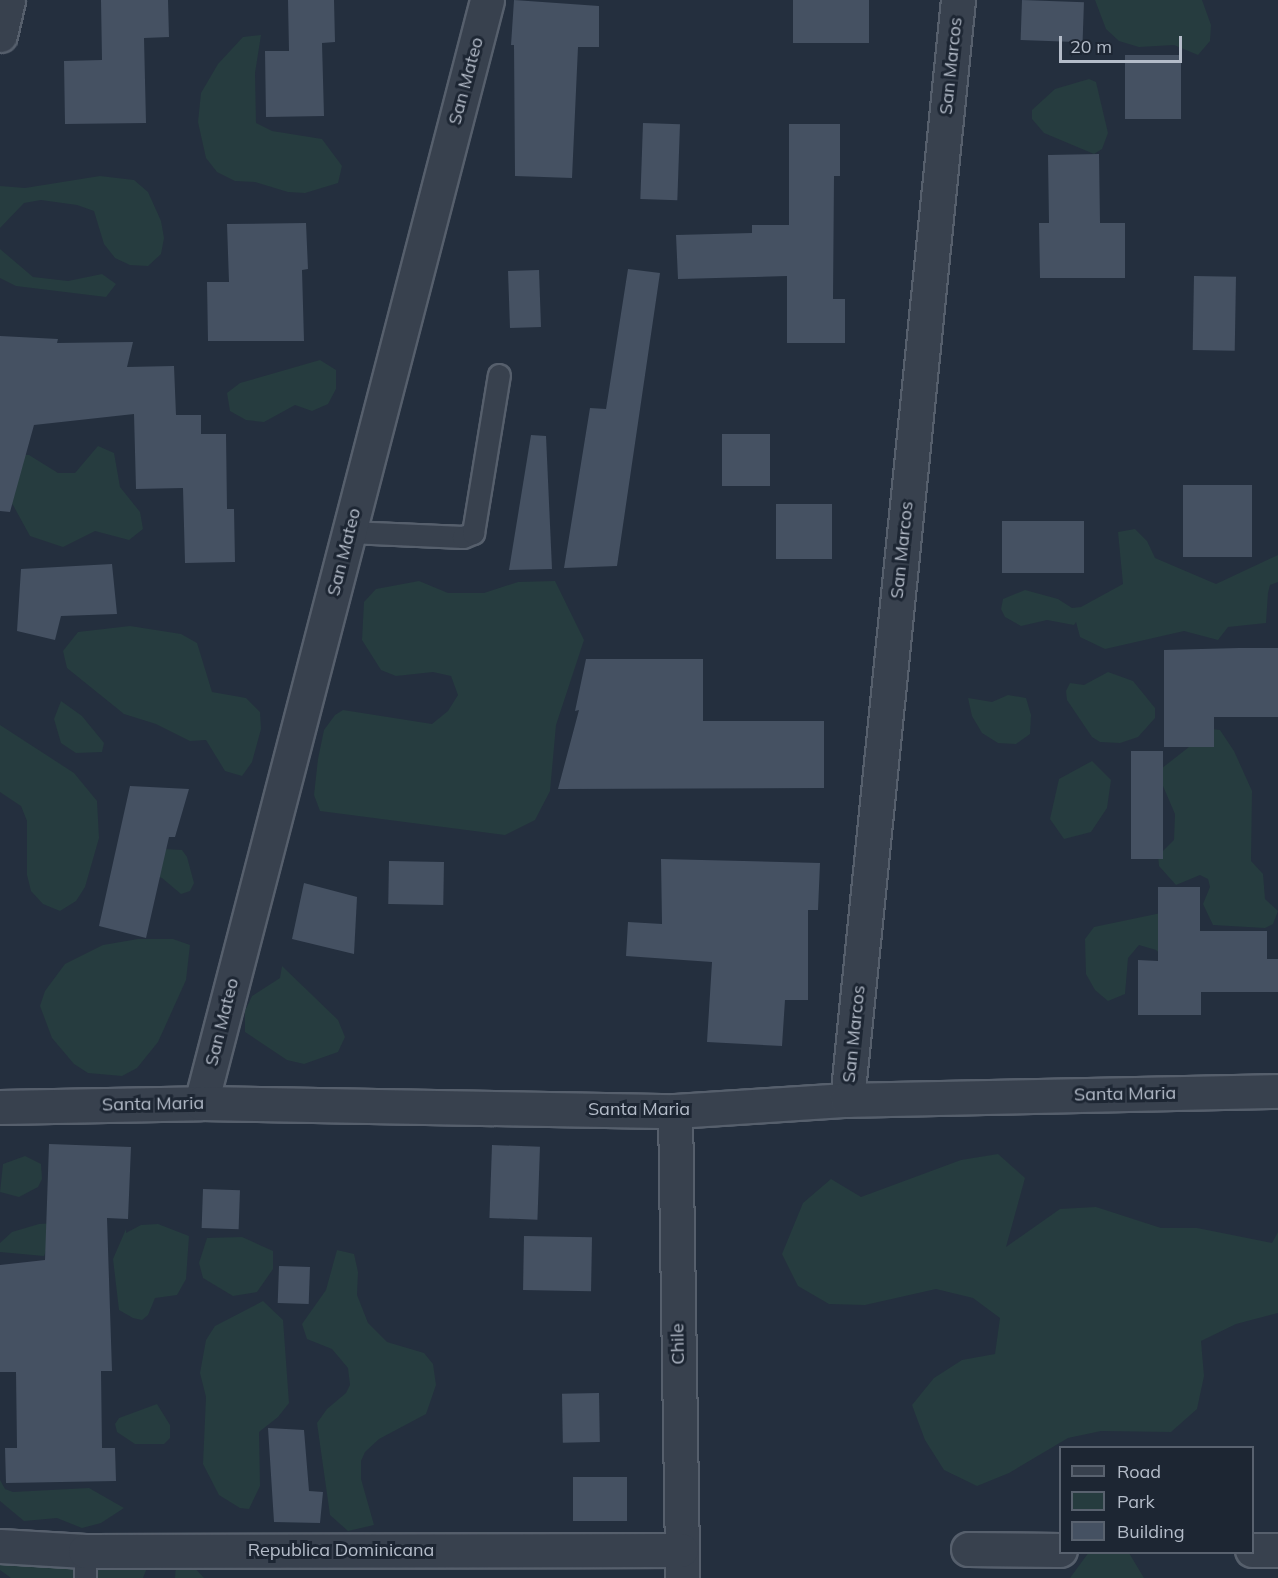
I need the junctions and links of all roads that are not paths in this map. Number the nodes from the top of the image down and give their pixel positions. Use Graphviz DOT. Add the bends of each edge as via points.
graph roads {
  1 [pos="8,0"];
  2 [pos="487,0"];
  3 [pos="958,0"];
  4 [pos="0,35"];
  5 [pos="500,375"];
  6 [pos="349,532"];
  7 [pos="1278,1091"];
  8 [pos="847,1100"];
  9 [pos="201,1103"];
  10 [pos="0,1107"];
  11 [pos="675,1111"];
  12 [pos="0,1546"];
  13 [pos="968,1549"];
  14 [pos="1059,1550"];
  15 [pos="1254,1550"];
  16 [pos="1278,1550"];
  17 [pos="85,1564"];
  18 [pos="681,1564"];
  1 -- 4 [label="street"];
  2 -- 6 [label="street, San Mateo"];
  3 -- 8 [label="street, San Marcos"];
  5 -- 6 [label="lane" via="473,533 463,537"];
  6 -- 9 [label="street, San Mateo"];
  7 -- 8 [label="street, Santa Maria"];
  8 -- 11 [label="street, Santa Maria"];
  9 -- 10 [label="street, Santa Maria"];
  9 -- 11 [label="street, Santa Maria"];
  11 -- 18 [label="street, Chile"];
  12 -- 17 [label="street, Republica Dominicana"];
  13 -- 14 [label="street"];
  15 -- 16 [label="street"];
  17 -- 18 [label="street, Republica Dominicana"];
}
